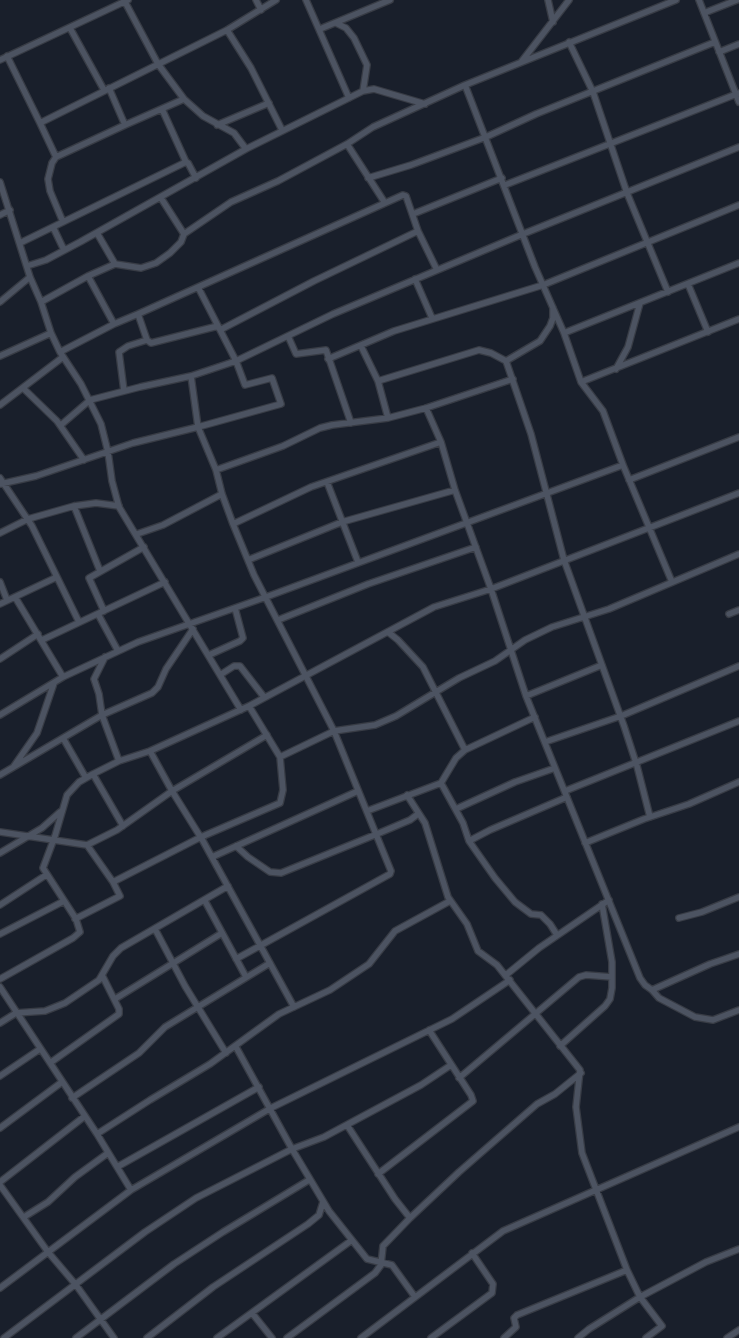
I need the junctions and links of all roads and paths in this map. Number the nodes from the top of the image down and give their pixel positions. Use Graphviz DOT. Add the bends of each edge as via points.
graph roads {
  1 [pos="256,0"];
  2 [pos="276,0"];
  3 [pos="306,0"];
  4 [pos="390,0"];
  5 [pos="548,0"];
  6 [pos="569,0"];
  7 [pos="676,0"];
  8 [pos="698,0"];
  9 [pos="737,0"];
  10 [pos="125,1"];
  11 [pos="261,10"];
  12 [pos="704,13"];
  13 [pos="553,22"];
  14 [pos="336,23"];
  15 [pos="70,28"];
  16 [pos="320,29"];
  17 [pos="228,30"];
  18 [pos="569,42"];
  19 [pos="715,42"];
  20 [pos="739,44"];
  21 [pos="719,52"];
  22 [pos="7,56"];
  23 [pos="0,60"];
  24 [pos="521,62"];
  25 [pos="158,64"];
  26 [pos="466,85"];
  27 [pos="106,89"];
  28 [pos="363,91"];
  29 [pos="593,92"];
  30 [pos="737,93"];
  31 [pos="350,98"];
  32 [pos="184,99"];
  33 [pos="739,102"];
  34 [pos="269,103"];
  35 [pos="425,104"];
  36 [pos="162,109"];
  37 [pos="40,124"];
  38 [pos="217,124"];
  39 [pos="125,125"];
  40 [pos="282,130"];
  41 [pos="486,137"];
  42 [pos="347,144"];
  43 [pos="609,144"];
  44 [pos="739,147"];
  45 [pos="246,149"];
  46 [pos="56,157"];
  47 [pos="186,162"];
  48 [pos="196,178"];
  49 [pos="368,178"];
  50 [pos="502,178"];
  51 [pos="0,182"];
  52 [pos="505,185"];
  53 [pos="627,193"];
  54 [pos="161,198"];
  55 [pos="385,203"];
  56 [pos="739,205"];
  57 [pos="10,210"];
  58 [pos="413,214"];
  59 [pos="0,215"];
  60 [pos="63,222"];
  61 [pos="53,227"];
  62 [pos="418,231"];
  63 [pos="97,233"];
  64 [pos="184,234"];
  65 [pos="523,234"];
  66 [pos="648,241"];
  67 [pos="20,243"];
  68 [pos="64,250"];
  69 [pos="739,263"];
  70 [pos="115,264"];
  71 [pos="27,266"];
  72 [pos="437,270"];
  73 [pos="88,276"];
  74 [pos="30,277"];
  75 [pos="415,279"];
  76 [pos="688,284"];
  77 [pos="543,285"];
  78 [pos="198,287"];
  79 [pos="668,292"];
  80 [pos="0,302"];
  81 [pos="41,302"];
  82 [pos="640,303"];
  83 [pos="553,308"];
  84 [pos="138,314"];
  85 [pos="432,318"];
  86 [pos="739,319"];
  87 [pos="114,324"];
  88 [pos="219,328"];
  89 [pos="708,332"];
  90 [pos="51,333"];
  91 [pos="564,333"];
  92 [pos="288,336"];
  93 [pos="147,340"];
  94 [pos="361,346"];
  95 [pos="61,354"];
  96 [pos="0,356"];
  97 [pos="328,359"];
  98 [pos="236,361"];
  99 [pos="506,361"];
  100 [pos="616,369"];
  101 [pos="191,376"];
  102 [pos="513,379"];
  103 [pos="378,381"];
  104 [pos="581,382"];
  105 [pos="23,388"];
  106 [pos="124,391"];
  107 [pos="90,400"];
  108 [pos="0,405"];
  109 [pos="426,408"];
  110 [pos="388,418"];
  111 [pos="351,423"];
  112 [pos="61,425"];
  113 [pos="198,427"];
  114 [pos="739,437"];
  115 [pos="441,442"];
  116 [pos="108,452"];
  117 [pos="84,460"];
  118 [pos="623,465"];
  119 [pos="216,470"];
  120 [pos="0,478"];
  121 [pos="629,480"];
  122 [pos="327,482"];
  123 [pos="2,484"];
  124 [pos="455,490"];
  125 [pos="739,493"];
  126 [pos="222,494"];
  127 [pos="546,494"];
  128 [pos="74,506"];
  129 [pos="119,506"];
  130 [pos="28,519"];
  131 [pos="342,522"];
  132 [pos="468,522"];
  133 [pos="233,524"];
  134 [pos="649,527"];
  135 [pos="0,533"];
  136 [pos="137,534"];
  137 [pos="144,547"];
  138 [pos="476,547"];
  139 [pos="739,554"];
  140 [pos="248,560"];
  141 [pos="564,560"];
  142 [pos="358,562"];
  143 [pos="100,572"];
  144 [pos="57,577"];
  145 [pos="0,582"];
  146 [pos="165,582"];
  147 [pos="672,582"];
  148 [pos="491,589"];
  149 [pos="15,597"];
  150 [pos="266,597"];
  151 [pos="7,600"];
  152 [pos="0,604"];
  153 [pos="235,608"];
  154 [pos="739,610"];
  155 [pos="104,611"];
  156 [pos="98,614"];
  157 [pos="729,614"];
  158 [pos="584,616"];
  159 [pos="278,620"];
  160 [pos="79,622"];
  161 [pos="189,623"];
  162 [pos="193,629"];
  163 [pos="388,632"];
  164 [pos="38,634"];
  165 [pos="42,640"];
  166 [pos="510,650"];
  167 [pos="118,651"];
  168 [pos="209,655"];
  169 [pos="105,657"];
  170 [pos="0,659"];
  171 [pos="602,665"];
  172 [pos="739,666"];
  173 [pos="220,675"];
  174 [pos="63,677"];
  175 [pos="305,677"];
  176 [pos="54,683"];
  177 [pos="436,691"];
  178 [pos="526,696"];
  179 [pos="264,697"];
  180 [pos="249,706"];
  181 [pos="240,710"];
  182 [pos="0,715"];
  183 [pos="102,715"];
  184 [pos="621,716"];
  185 [pos="535,717"];
  186 [pos="739,721"];
  187 [pos="334,731"];
  188 [pos="267,735"];
  189 [pos="63,738"];
  190 [pos="544,742"];
  191 [pos="465,750"];
  192 [pos="150,751"];
  193 [pos="280,757"];
  194 [pos="119,761"];
  195 [pos="636,763"];
  196 [pos="13,768"];
  197 [pos="555,768"];
  198 [pos="0,774"];
  199 [pos="93,774"];
  200 [pos="86,778"];
  201 [pos="739,782"];
  202 [pos="442,783"];
  203 [pos="172,791"];
  204 [pos="358,791"];
  205 [pos="566,794"];
  206 [pos="407,795"];
  207 [pos="456,809"];
  208 [pos="62,810"];
  209 [pos="367,811"];
  210 [pos="418,814"];
  211 [pos="650,817"];
  212 [pos="123,826"];
  213 [pos="0,832"];
  214 [pos="377,834"];
  215 [pos="29,836"];
  216 [pos="201,837"];
  217 [pos="53,841"];
  218 [pos="469,841"];
  219 [pos="586,843"];
  220 [pos="87,845"];
  221 [pos="236,846"];
  222 [pos="0,853"];
  223 [pos="212,857"];
  224 [pos="46,875"];
  225 [pos="114,882"];
  226 [pos="228,886"];
  227 [pos="739,897"];
  228 [pos="609,900"];
  229 [pos="64,901"];
  230 [pos="205,901"];
  231 [pos="450,901"];
  232 [pos="602,904"];
  233 [pos="0,905"];
  234 [pos="679,918"];
  235 [pos="75,919"];
  236 [pos="155,929"];
  237 [pos="222,933"];
  238 [pos="0,934"];
  239 [pos="557,935"];
  240 [pos="260,945"];
  241 [pos="739,954"];
  242 [pos="236,959"];
  243 [pos="173,963"];
  244 [pos="270,963"];
  245 [pos="102,975"];
  246 [pos="506,975"];
  247 [pos="246,977"];
  248 [pos="612,977"];
  249 [pos="0,979"];
  250 [pos="510,980"];
  251 [pos="0,987"];
  252 [pos="652,990"];
  253 [pos="115,999"];
  254 [pos="198,1006"];
  255 [pos="294,1007"];
  256 [pos="739,1010"];
  257 [pos="16,1013"];
  258 [pos="536,1014"];
  259 [pos="0,1023"];
  260 [pos="429,1030"];
  261 [pos="236,1046"];
  262 [pos="560,1046"];
  263 [pos="40,1049"];
  264 [pos="226,1053"];
  265 [pos="50,1063"];
  266 [pos="451,1065"];
  267 [pos="581,1072"];
  268 [pos="0,1076"];
  269 [pos="459,1078"];
  270 [pos="62,1082"];
  271 [pos="259,1087"];
  272 [pos="72,1098"];
  273 [pos="271,1108"];
  274 [pos="85,1116"];
  275 [pos="348,1125"];
  276 [pos="739,1127"];
  277 [pos="0,1128"];
  278 [pos="97,1134"];
  279 [pos="292,1149"];
  280 [pos="108,1153"];
  281 [pos="117,1167"];
  282 [pos="378,1174"];
  283 [pos="309,1180"];
  284 [pos="0,1184"];
  285 [pos="131,1190"];
  286 [pos="596,1191"];
  287 [pos="323,1202"];
  288 [pos="24,1217"];
  289 [pos="410,1218"];
  290 [pos="352,1240"];
  291 [pos="739,1249"];
  292 [pos="48,1252"];
  293 [pos="472,1253"];
  294 [pos="382,1261"];
  295 [pos="627,1270"];
  296 [pos="76,1285"];
  297 [pos="0,1288"];
  298 [pos="415,1297"];
  299 [pos="640,1297"];
  300 [pos="252,1313"];
  301 [pos="101,1320"];
  302 [pos="739,1330"];
  303 [pos="4,1338"];
  304 [pos="76,1338"];
  305 [pos="114,1338"];
  306 [pos="147,1338"];
  307 [pos="218,1338"];
  308 [pos="272,1338"];
  309 [pos="288,1338"];
  310 [pos="361,1338"];
  311 [pos="431,1338"];
  312 [pos="504,1338"];
  313 [pos="578,1338"];
  314 [pos="646,1338"];
  315 [pos="727,1338"];
  1 -- 11 [label="street"];
  2 -- 11 [label="street"];
  3 -- 16 [label="street"];
  4 -- 14 [label="street"];
  5 -- 13 [label="street"];
  6 -- 13 [label="street"];
  7 -- 18 [label="street"];
  8 -- 12 [label="street"];
  9 -- 12 [label="street"];
  10 -- 15 [label="street"];
  10 -- 25 [label="street"];
  11 -- 17 [label="street"];
  12 -- 19 [label="street"];
  13 -- 24 [label="street"];
  14 -- 16 [label="street"];
  14 -- 28 [label="street" via="346,28 367,65"];
  15 -- 22 [label="street"];
  15 -- 27 [label="street"];
  16 -- 31 [label="street"];
  17 -- 25 [label="street"];
  17 -- 34 [label="street"];
  18 -- 24 [label="street"];
  18 -- 29 [label="street"];
  19 -- 21 [label="street"];
  19 -- 29 [label="street"];
  20 -- 21 [label="street"];
  21 -- 30 [label="street"];
  22 -- 23 [label="street"];
  22 -- 37 [label="street"];
  24 -- 26 [label="street"];
  25 -- 27 [label="street"];
  25 -- 32 [label="street"];
  26 -- 35 [label="street"];
  26 -- 41 [label="street"];
  27 -- 37 [label="street"];
  27 -- 39 [label="street"];
  28 -- 31 [label="street"];
  28 -- 35 [label="street" via="374,89"];
  29 -- 41 [label="street"];
  29 -- 43 [label="street"];
  30 -- 33 [label="street"];
  30 -- 43 [label="street"];
  31 -- 40 [label="street"];
  32 -- 36 [label="street"];
  32 -- 38 [label="street" via="203,116"];
  34 -- 38 [label="street"];
  34 -- 40 [label="street"];
  35 -- 42 [label="street" via="373,128"];
  36 -- 39 [label="street"];
  36 -- 47 [label="street"];
  37 -- 46 [label="street"];
  38 -- 45 [label="street" via="234,133"];
  39 -- 46 [label="street"];
  40 -- 45 [label="street"];
  41 -- 49 [label="street"];
  41 -- 50 [label="street"];
  42 -- 49 [label="street"];
  42 -- 64 [label="street" via="231,202"];
  43 -- 52 [label="street"];
  43 -- 53 [label="street"];
  44 -- 53 [label="street"];
  45 -- 48 [label="street"];
  46 -- 60 [label="street" via="48,179 50,191"];
  47 -- 48 [label="street"];
  47 -- 60 [label="street"];
  48 -- 54 [label="street"];
  49 -- 55 [label="street"];
  50 -- 52 [label="street"];
  50 -- 58 [label="street"];
  51 -- 57 [label="street"];
  52 -- 65 [label="street"];
  53 -- 65 [label="street"];
  53 -- 66 [label="street"];
  54 -- 63 [label="street"];
  54 -- 64 [label="street"];
  55 -- 58 [label="street" via="405,195"];
  55 -- 78 [label="street"];
  56 -- 66 [label="street"];
  57 -- 59 [label="street"];
  57 -- 67 [label="street"];
  58 -- 62 [label="street"];
  60 -- 61 [label="street"];
  61 -- 67 [label="street"];
  61 -- 68 [label="street"];
  62 -- 72 [label="street"];
  62 -- 88 [label="street"];
  63 -- 68 [label="street"];
  63 -- 70 [label="street"];
  64 -- 70 [label="street" via="181,242 170,254 156,263 141,268"];
  65 -- 72 [label="street"];
  65 -- 77 [label="street"];
  66 -- 77 [label="street"];
  66 -- 79 [label="street"];
  67 -- 71 [label="street"];
  68 -- 71 [label="street"];
  69 -- 76 [label="street"];
  70 -- 73 [label="street"];
  71 -- 74 [label="street"];
  72 -- 75 [label="street"];
  73 -- 81 [label="street"];
  73 -- 87 [label="street"];
  74 -- 80 [label="street"];
  74 -- 81 [label="street"];
  75 -- 85 [label="street"];
  75 -- 92 [label="street"];
  76 -- 79 [label="street"];
  76 -- 89 [label="street"];
  77 -- 83 [label="street"];
  77 -- 85 [label="street"];
  78 -- 84 [label="street"];
  78 -- 88 [label="street"];
  79 -- 82 [label="street"];
  81 -- 90 [label="street"];
  82 -- 91 [label="street"];
  82 -- 100 [label="street" via="628,347"];
  83 -- 91 [label="street"];
  83 -- 99 [label="street" via="550,326 540,341"];
  84 -- 87 [label="street"];
  84 -- 93 [label="street"];
  85 -- 94 [label="street" via="387,333"];
  86 -- 89 [label="street"];
  87 -- 95 [label="street"];
  88 -- 93 [label="street" via="151,343"];
  88 -- 98 [label="street"];
  89 -- 100 [label="street"];
  90 -- 95 [label="street"];
  90 -- 96 [label="street"];
  91 -- 104 [label="street"];
  92 -- 97 [label="street" via="295,353 324,350"];
  92 -- 98 [label="street"];
  93 -- 106 [label="street" via="119,352"];
  94 -- 97 [label="street"];
  94 -- 103 [label="street"];
  95 -- 105 [label="street"];
  95 -- 107 [label="street"];
  97 -- 111 [label="street"];
  98 -- 101 [label="street"];
  98 -- 113 [label="street" via="246,385 272,378 281,404"];
  99 -- 102 [label="street"];
  99 -- 103 [label="street" via="479,350"];
  100 -- 104 [label="street"];
  101 -- 106 [label="street"];
  101 -- 113 [label="street"];
  102 -- 109 [label="street"];
  102 -- 127 [label="street" via="531,434"];
  103 -- 110 [label="street"];
  104 -- 118 [label="street" via="603,411"];
  105 -- 108 [label="street"];
  105 -- 112 [label="street"];
  106 -- 107 [label="street"];
  107 -- 112 [label="street"];
  107 -- 116 [label="street" via="101,424"];
  109 -- 110 [label="street"];
  109 -- 115 [label="street"];
  110 -- 111 [label="street"];
  111 -- 119 [label="street" via="320,428 283,446"];
  112 -- 117 [label="street"];
  113 -- 116 [label="street"];
  113 -- 119 [label="street"];
  114 -- 121 [label="street"];
  115 -- 122 [label="street"];
  115 -- 124 [label="street"];
  116 -- 117 [label="street"];
  116 -- 129 [label="street"];
  117 -- 123 [label="street"];
  118 -- 121 [label="street"];
  118 -- 127 [label="street"];
  119 -- 126 [label="street"];
  120 -- 123 [label="street"];
  121 -- 134 [label="street"];
  122 -- 131 [label="street"];
  122 -- 133 [label="street" via="298,492"];
  123 -- 130 [label="street"];
  124 -- 131 [label="street"];
  124 -- 132 [label="street"];
  125 -- 134 [label="street"];
  126 -- 133 [label="street"];
  126 -- 136 [label="street" via="163,525"];
  127 -- 132 [label="street"];
  127 -- 141 [label="street"];
  128 -- 129 [label="street" via="96,503"];
  128 -- 130 [label="street"];
  128 -- 143 [label="street"];
  129 -- 136 [label="street"];
  130 -- 135 [label="street"];
  130 -- 144 [label="street"];
  131 -- 140 [label="street"];
  131 -- 142 [label="street"];
  132 -- 138 [label="street"];
  132 -- 142 [label="street"];
  133 -- 140 [label="street"];
  134 -- 141 [label="street"];
  134 -- 147 [label="street"];
  136 -- 137 [label="street"];
  137 -- 143 [label="street"];
  137 -- 146 [label="street"];
  138 -- 148 [label="street"];
  138 -- 159 [label="street" via="368,584"];
  139 -- 147 [label="street"];
  140 -- 150 [label="street"];
  141 -- 148 [label="street"];
  141 -- 158 [label="street"];
  142 -- 150 [label="street"];
  143 -- 155 [label="street" via="88,579"];
  144 -- 149 [label="street"];
  144 -- 160 [label="street"];
  145 -- 151 [label="street"];
  146 -- 155 [label="street"];
  146 -- 161 [label="street"];
  147 -- 158 [label="street" via="609,609"];
  148 -- 163 [label="street" via="434,607"];
  148 -- 166 [label="street"];
  149 -- 151 [label="street"];
  149 -- 164 [label="street"];
  150 -- 153 [label="street"];
  150 -- 159 [label="street"];
  151 -- 152 [label="street"];
  153 -- 161 [label="street"];
  153 -- 168 [label="street" via="243,638"];
  154 -- 157 [label="street"];
  155 -- 156 [label="street"];
  156 -- 160 [label="street"];
  156 -- 167 [label="street"];
  158 -- 166 [label="street" via="552,627"];
  158 -- 171 [label="street"];
  159 -- 175 [label="street"];
  160 -- 165 [label="street"];
  161 -- 162 [label="street"];
  161 -- 167 [label="street"];
  162 -- 168 [label="street"];
  162 -- 183 [label="street" via="166,669 156,690"];
  163 -- 175 [label="street"];
  163 -- 177 [label="street" via="423,667"];
  164 -- 165 [label="street"];
  164 -- 170 [label="street"];
  165 -- 174 [label="street"];
  166 -- 177 [label="street"];
  166 -- 178 [label="street"];
  167 -- 169 [label="street"];
  168 -- 173 [label="street"];
  169 -- 174 [label="street"];
  169 -- 183 [label="street" via="94,677"];
  171 -- 178 [label="street"];
  171 -- 184 [label="street"];
  172 -- 184 [label="street"];
  173 -- 179 [label="street" via="234,666 240,666"];
  173 -- 181 [label="street"];
  174 -- 176 [label="street"];
  175 -- 179 [label="street"];
  175 -- 187 [label="street"];
  176 -- 182 [label="street"];
  176 -- 196 [label="street" via="37,732"];
  177 -- 187 [label="street" via="396,716 375,725"];
  177 -- 191 [label="street"];
  178 -- 185 [label="street"];
  179 -- 180 [label="street"];
  180 -- 181 [label="street"];
  180 -- 188 [label="street"];
  181 -- 192 [label="street"];
  183 -- 189 [label="street"];
  183 -- 194 [label="street"];
  184 -- 190 [label="street"];
  184 -- 195 [label="street"];
  185 -- 190 [label="street"];
  185 -- 191 [label="street"];
  186 -- 195 [label="street"];
  187 -- 193 [label="street"];
  187 -- 204 [label="street"];
  188 -- 193 [label="street"];
  188 -- 203 [label="street"];
  189 -- 196 [label="street"];
  189 -- 200 [label="street"];
  190 -- 197 [label="street"];
  191 -- 202 [label="street" via="456,758"];
  192 -- 194 [label="street"];
  192 -- 203 [label="street"];
  193 -- 216 [label="street" via="283,790 280,803"];
  194 -- 199 [label="street"];
  195 -- 205 [label="street"];
  195 -- 211 [label="street"];
  196 -- 198 [label="street"];
  197 -- 205 [label="street"];
  197 -- 207 [label="street" via="515,782"];
  199 -- 200 [label="street"];
  199 -- 212 [label="street"];
  200 -- 208 [label="street" via="71,789"];
  201 -- 211 [label="street" via="689,804"];
  202 -- 206 [label="street"];
  202 -- 207 [label="street"];
  203 -- 212 [label="street"];
  203 -- 216 [label="street"];
  204 -- 209 [label="street"];
  204 -- 221 [label="street"];
  205 -- 218 [label="street"];
  205 -- 219 [label="street"];
  206 -- 209 [label="street"];
  206 -- 210 [label="street"];
  207 -- 218 [label="street"];
  208 -- 215 [label="street" via="52,821"];
  208 -- 217 [label="street"];
  209 -- 214 [label="street"];
  210 -- 214 [label="street"];
  210 -- 231 [label="street" via="428,832"];
  211 -- 219 [label="street"];
  212 -- 220 [label="street"];
  213 -- 215 [label="street"];
  214 -- 221 [label="street" via="281,873 270,872"];
  214 -- 240 [label="street" via="391,869 390,874"];
  215 -- 217 [label="street"];
  215 -- 222 [label="street"];
  216 -- 223 [label="street"];
  216 -- 225 [label="street"];
  217 -- 220 [label="street"];
  217 -- 224 [label="street" via="42,868"];
  218 -- 239 [label="street" via="515,902 531,914 541,915"];
  219 -- 228 [label="street"];
  220 -- 225 [label="street"];
  221 -- 223 [label="street"];
  223 -- 226 [label="street"];
  224 -- 229 [label="street"];
  224 -- 233 [label="street"];
  225 -- 235 [label="street" via="119,898"];
  226 -- 230 [label="street"];
  226 -- 240 [label="street"];
  227 -- 234 [label="street"];
  228 -- 232 [label="street"];
  228 -- 252 [label="street" via="640,978"];
  229 -- 235 [label="street"];
  229 -- 238 [label="street"];
  230 -- 236 [label="street"];
  230 -- 237 [label="street"];
  231 -- 246 [label="street" via="467,924 478,951 494,961"];
  231 -- 255 [label="street" via="395,931 369,964 330,990"];
  232 -- 239 [label="street"];
  232 -- 248 [label="street" via="612,962"];
  235 -- 249 [label="street" via="80,930 78,934"];
  236 -- 243 [label="street"];
  236 -- 245 [label="street" via="116,952"];
  237 -- 242 [label="street"];
  237 -- 243 [label="street"];
  239 -- 246 [label="street"];
  240 -- 242 [label="street"];
  240 -- 244 [label="street"];
  241 -- 252 [label="street"];
  242 -- 247 [label="street"];
  243 -- 253 [label="street"];
  243 -- 254 [label="street"];
  244 -- 247 [label="street"];
  244 -- 255 [label="street"];
  245 -- 253 [label="street"];
  245 -- 257 [label="street" via="95,983 65,1003 45,1011"];
  246 -- 250 [label="street"];
  247 -- 254 [label="street"];
  248 -- 258 [label="street" via="579,977"];
  248 -- 262 [label="street" via="610,999 605,1006"];
  250 -- 258 [label="street"];
  250 -- 260 [label="street" via="474,1005"];
  251 -- 257 [label="street"];
  252 -- 256 [label="street" via="660,998 696,1017 713,1020"];
  253 -- 265 [label="street" via="120,1012 118,1016"];
  254 -- 264 [label="street"];
  254 -- 272 [label="street" via="158,1032 140,1053"];
  255 -- 261 [label="street" via="271,1019"];
  257 -- 259 [label="street"];
  257 -- 263 [label="street"];
  258 -- 262 [label="street"];
  258 -- 269 [label="street"];
  260 -- 266 [label="street"];
  260 -- 273 [label="street"];
  261 -- 264 [label="street"];
  261 -- 271 [label="street"];
  262 -- 267 [label="street"];
  263 -- 265 [label="street"];
  263 -- 268 [label="street"];
  264 -- 278 [label="street"];
  265 -- 270 [label="street"];
  266 -- 269 [label="street"];
  266 -- 275 [label="street" via="421,1085"];
  267 -- 286 [label="street" via="576,1107 580,1140"];
  267 -- 289 [label="street" via="556,1094 537,1104"];
  269 -- 282 [label="street" via="472,1098 470,1104"];
  270 -- 272 [label="street"];
  270 -- 277 [label="street"];
  271 -- 273 [label="street"];
  271 -- 281 [label="street"];
  272 -- 274 [label="street"];
  273 -- 279 [label="street"];
  273 -- 285 [label="street"];
  274 -- 278 [label="street"];
  274 -- 284 [label="street"];
  275 -- 279 [label="street"];
  275 -- 282 [label="street"];
  276 -- 286 [label="street"];
  278 -- 280 [label="street"];
  279 -- 283 [label="street"];
  279 -- 296 [label="street" via="176,1210"];
  280 -- 281 [label="street"];
  280 -- 288 [label="street" via="75,1177 48,1202"];
  281 -- 285 [label="street"];
  282 -- 289 [label="street"];
  283 -- 287 [label="street"];
  283 -- 301 [label="street" via="174,1264"];
  284 -- 288 [label="street"];
  285 -- 292 [label="street"];
  286 -- 293 [label="street" via="503,1231"];
  286 -- 295 [label="street"];
  287 -- 290 [label="street"];
  287 -- 306 [label="street" via="319,1215 308,1224 219,1283"];
  288 -- 292 [label="street"];
  289 -- 294 [label="street" via="383,1246"];
  290 -- 294 [label="street" via="367,1259"];
  290 -- 300 [label="street"];
  291 -- 299 [label="street" via="706,1262"];
  292 -- 296 [label="street"];
  292 -- 297 [label="street"];
  293 -- 298 [label="street"];
  293 -- 311 [label="street" via="493,1284 492,1292"];
  294 -- 298 [label="street" via="392,1265"];
  294 -- 309 [label="street" via="380,1269"];
  295 -- 299 [label="street"];
  295 -- 312 [label="street" via="517,1315 514,1318 516,1327"];
  296 -- 301 [label="street"];
  296 -- 303 [label="street"];
  298 -- 310 [label="street"];
  299 -- 313 [label="street"];
  299 -- 314 [label="street" via="662,1326"];
  300 -- 307 [label="street"];
  300 -- 308 [label="street"];
  301 -- 304 [label="street"];
  301 -- 305 [label="street"];
  302 -- 315 [label="street"];
}
